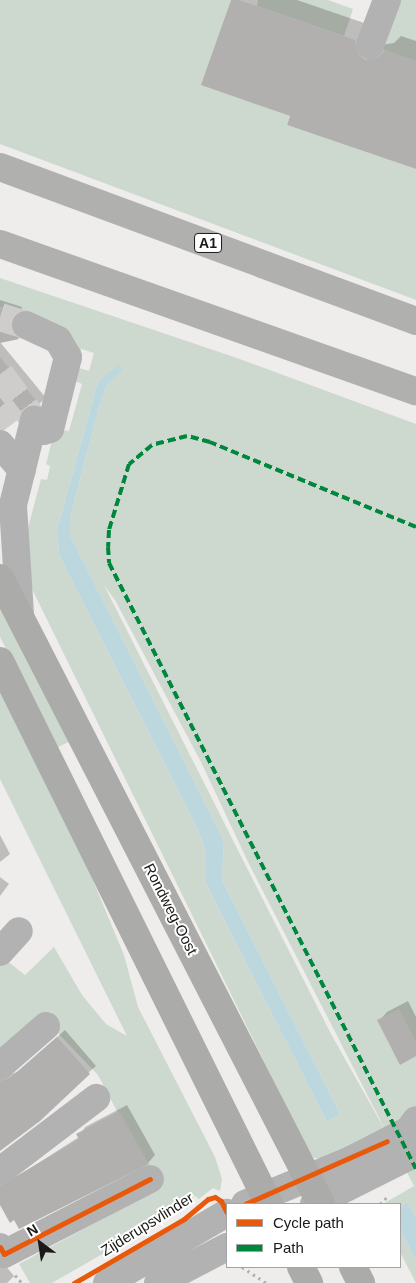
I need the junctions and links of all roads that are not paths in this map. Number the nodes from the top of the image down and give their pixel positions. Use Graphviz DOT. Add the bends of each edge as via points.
graph roads {
  1 [pos="387,0"];
  2 [pos="370,45"];
  3 [pos="0,167"];
  4 [pos="0,244"];
  5 [pos="416,321"];
  6 [pos="26,325"];
  7 [pos="416,391"];
  8 [pos="19,433"];
  9 [pos="13,480"];
  10 [pos="0,578"];
  11 [pos="20,614"];
  12 [pos="0,661"];
  13 [pos="20,931"];
  14 [pos="0,952"];
  15 [pos="46,1026"];
  16 [pos="0,1066"];
  17 [pos="96,1098"];
  18 [pos="416,1120"];
  19 [pos="401,1152"];
  20 [pos="0,1171"];
  21 [pos="307,1178"];
  22 [pos="150,1179"];
  23 [pos="259,1201"];
  24 [pos="318,1203"];
  25 [pos="226,1214"];
  26 [pos="0,1247"];
  27 [pos="226,1248"];
  28 [pos="302,1268"];
  29 [pos="354,1268"];
  30 [pos="107,1283"];
  31 [pos="158,1283"];
  32 [pos="309,1283"];
  33 [pos="361,1283"];
  1 -- 2 [label="street"];
  3 -- 5 [label="highway, A1"];
  4 -- 7 [label="highway"];
  6 -- 8 [label="street, Rondweg-Oost" via="58,340 68,357 50,429"];
  8 -- 9 [label="street, Rondweg-Oost"];
  9 -- 11 [label="street, Rondweg-Oost"];
  10 -- 11 [label="main road, Rondweg-Oost"];
  11 -- 21 [label="main road, Rondweg-Oost"];
  12 -- 23 [label="main road"];
  13 -- 14 [label="street"];
  15 -- 16 [label="street"];
  17 -- 20 [label="street"];
  18 -- 19 [label="street"];
  19 -- 21 [label="street"];
  19 -- 24 [label="street"];
  21 -- 23 [label="street"];
  21 -- 24 [label="main road, Rondweg-Oost"];
  22 -- 26 [label="street" via="4,1254"];
  25 -- 30 [label="street, Zijderupsvlinder"];
  27 -- 31 [label="street"];
  28 -- 32 [label="main road"];
  29 -- 33 [label="main road"];
}
